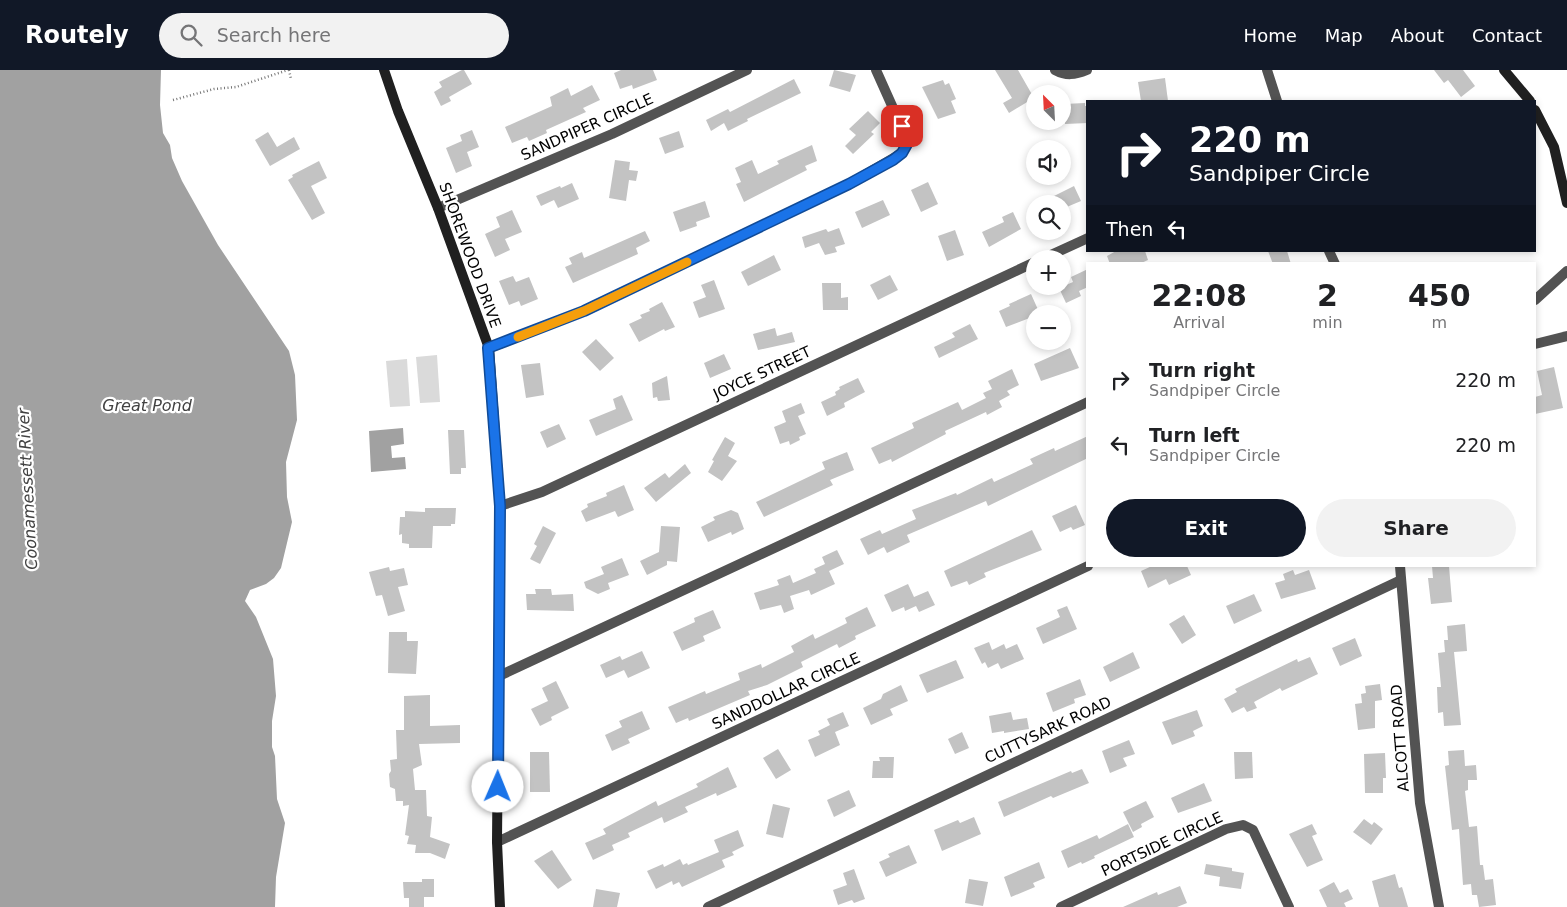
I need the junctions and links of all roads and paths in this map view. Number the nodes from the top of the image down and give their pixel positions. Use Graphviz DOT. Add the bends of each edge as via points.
graph roads {
  1 [pos="288,70"];
  2 [pos="384,70"];
  3 [pos="747,70"];
  4 [pos="876,70"];
  5 [pos="1055,70"];
  6 [pos="1087,70"];
  7 [pos="1267,70"];
  8 [pos="1504,70"];
  9 [pos="291,79"];
  10 [pos="173,100"];
  11 [pos="1277,100"];
  12 [pos="1529,100"];
  13 [pos="1536,112"];
  14 [pos="1567,203"];
  15 [pos="438,208"];
  16 [pos="1086,239"];
  17 [pos="1062,250"];
  18 [pos="1026,266"];
  19 [pos="1567,271"];
  20 [pos="1536,299"];
  21 [pos="1567,336"];
  22 [pos="1536,344"];
  23 [pos="488,348"];
  24 [pos="1086,403"];
  25 [pos="500,506"];
  26 [pos="1086,567"];
  27 [pos="1400,567"];
  28 [pos="1401,580"];
  29 [pos="498,676"];
  30 [pos="497,842"];
  31 [pos="500,907"];
  32 [pos="708,907"];
  33 [pos="1061,907"];
  34 [pos="1289,907"];
  35 [pos="1439,907"];
  1 -- 9 [label="path"];
  1 -- 10 [label="path" via="236,87"];
  2 -- 15 [label="street, SHOREWOOD DRIVE"];
  3 -- 15 [label="street, SANDPIPER CIRCLE" via="612,134"];
  4 -- 23 [label="street" via="906,137 907,144 902,153 893,160 609,299"];
  5 -- 6 [label="street" via="1076,74"];
  7 -- 11 [label="street"];
  8 -- 12 [label="street"];
  13 -- 14 [label="street" via="1554,147"];
  15 -- 23 [label="street, SHOREWOOD DRIVE"];
  16 -- 17 [label="street"];
  18 -- 25 [label="street, JOYCE STREET" via="542,492"];
  19 -- 20 [label="street"];
  21 -- 22 [label="street"];
  23 -- 25 [label="street, SHOREWOOD DRIVE"];
  24 -- 29 [label="street"];
  25 -- 29 [label="street, SHOREWOOD DRIVE"];
  26 -- 30 [label="street, SANDDOLLAR CIRCLE"];
  27 -- 28 [label="street, ALCOTT ROAD"];
  28 -- 32 [label="street, CUTTYSARK ROAD"];
  28 -- 35 [label="street, ALCOTT ROAD" via="1420,802"];
  29 -- 30 [label="street, SHOREWOOD DRIVE"];
  30 -- 31 [label="street, SHOREWOOD DRIVE"];
  33 -- 34 [label="street, PORTSIDE CIRCLE" via="1226,829 1243,825 1253,830"];
}
